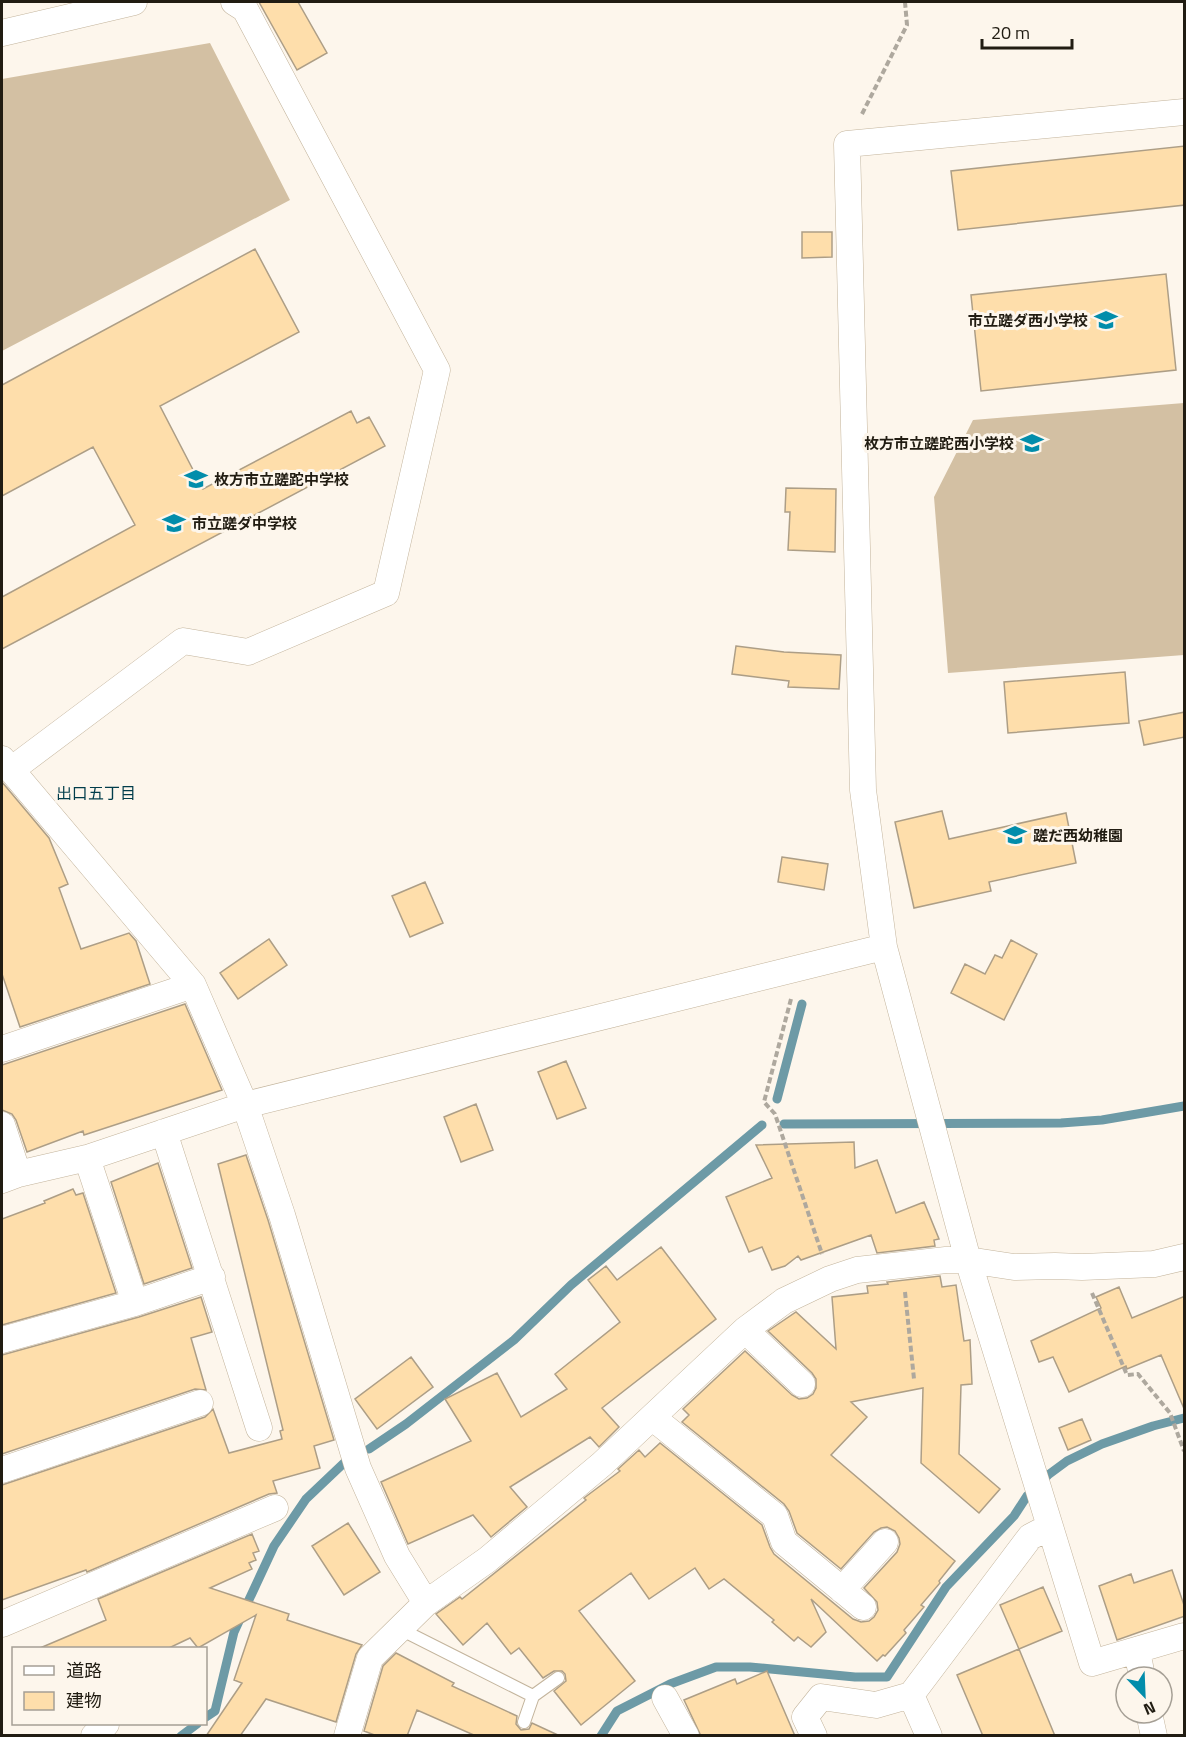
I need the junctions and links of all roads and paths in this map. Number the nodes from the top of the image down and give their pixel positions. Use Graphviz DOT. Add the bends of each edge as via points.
graph roads {
  1 [pos="134,2"];
  2 [pos="234,2"];
  3 [pos="905,2"];
  4 [pos="2,33"];
  5 [pos="1185,112"];
  6 [pos="847,144"];
  7 [pos="6,764"];
  8 [pos="884,948"];
  9 [pos="798,969"];
  10 [pos="193,985"];
  11 [pos="2,1049"];
  12 [pos="245,1105"];
  13 [pos="2,1125"];
  14 [pos="164,1132"];
  15 [pos="87,1158"];
  16 [pos="10,1177"];
  17 [pos="1185,1257"];
  18 [pos="968,1260"];
  19 [pos="902,1265"];
  20 [pos="1082,1267"];
  21 [pos="212,1277"];
  22 [pos="830,1279"];
  23 [pos="135,1303"];
  24 [pos="745,1330"];
  25 [pos="2,1340"];
  26 [pos="914,1379"];
  27 [pos="802,1384"];
  28 [pos="200,1403"];
  29 [pos="653,1418"];
  30 [pos="259,1428"];
  31 [pos="1185,1451"];
  32 [pos="2,1470"];
  33 [pos="275,1508"];
  34 [pos="1049,1527"];
  35 [pos="885,1542"];
  36 [pos="842,1590"];
  37 [pos="426,1603"];
  38 [pos="863,1607"];
  39 [pos="2,1623"];
  40 [pos="400,1629"];
  41 [pos="1185,1636"];
  42 [pos="1137,1650"];
  43 [pos="1140,1665"];
  44 [pos="558,1678"];
  45 [pos="911,1695"];
  46 [pos="533,1696"];
  47 [pos="665,1698"];
  48 [pos="524,1722"];
  49 [pos="105,1725"];
  50 [pos="94,1736"];
  51 [pos="347,1736"];
  52 [pos="686,1736"];
  53 [pos="814,1736"];
  54 [pos="929,1736"];
  1 -- 4 [label="street"];
  2 -- 7 [label="street" via="245,9 437,370 386,593 248,652 183,641"];
  3 -- 6 [label="path" via="907,25"];
  5 -- 6 [label="street"];
  6 -- 8 [label="street" via="863,790"];
  7 -- 10 [label="street"];
  8 -- 9 [label="street"];
  8 -- 18 [label="street"];
  9 -- 12 [label="street"];
  9 -- 22 [label="path" via="764,1102 775,1114"];
  10 -- 11 [label="street"];
  10 -- 12 [label="street"];
  12 -- 14 [label="street"];
  12 -- 37 [label="street" via="358,1468 397,1556"];
  13 -- 16 [label="street"];
  14 -- 15 [label="street"];
  14 -- 21 [label="street"];
  15 -- 16 [label="street"];
  15 -- 23 [label="street"];
  17 -- 20 [label="street" via="1154,1264"];
  18 -- 19 [label="street"];
  18 -- 20 [label="street" via="1014,1267"];
  18 -- 34 [label="street"];
  19 -- 22 [label="street" via="857,1270"];
  19 -- 26 [label="path"];
  20 -- 31 [label="path" via="1127,1375 1138,1374 1170,1413"];
  21 -- 23 [label="street"];
  21 -- 30 [label="street"];
  22 -- 24 [label="street" via="784,1301"];
  23 -- 25 [label="street"];
  24 -- 27 [label="street"];
  24 -- 29 [label="street"];
  28 -- 32 [label="street"];
  29 -- 36 [label="street" via="775,1516 784,1542"];
  29 -- 37 [label="street" via="487,1560"];
  33 -- 39 [label="street"];
  34 -- 42 [label="street" via="1092,1664"];
  34 -- 45 [label="street" via="1030,1537"];
  35 -- 36 [label="street"];
  36 -- 38 [label="street"];
  37 -- 40 [label="street"];
  40 -- 46 [label="lane"];
  40 -- 51 [label="street" via="370,1658"];
  41 -- 42 [label="street"];
  42 -- 43 [label="street"];
  44 -- 46 [label="lane"];
  45 -- 53 [label="street" via="876,1705 821,1697 806,1717"];
  45 -- 54 [label="street"];
  46 -- 48 [label="lane"];
  47 -- 52 [label="street"];
  49 -- 50 [label="street"];
}
